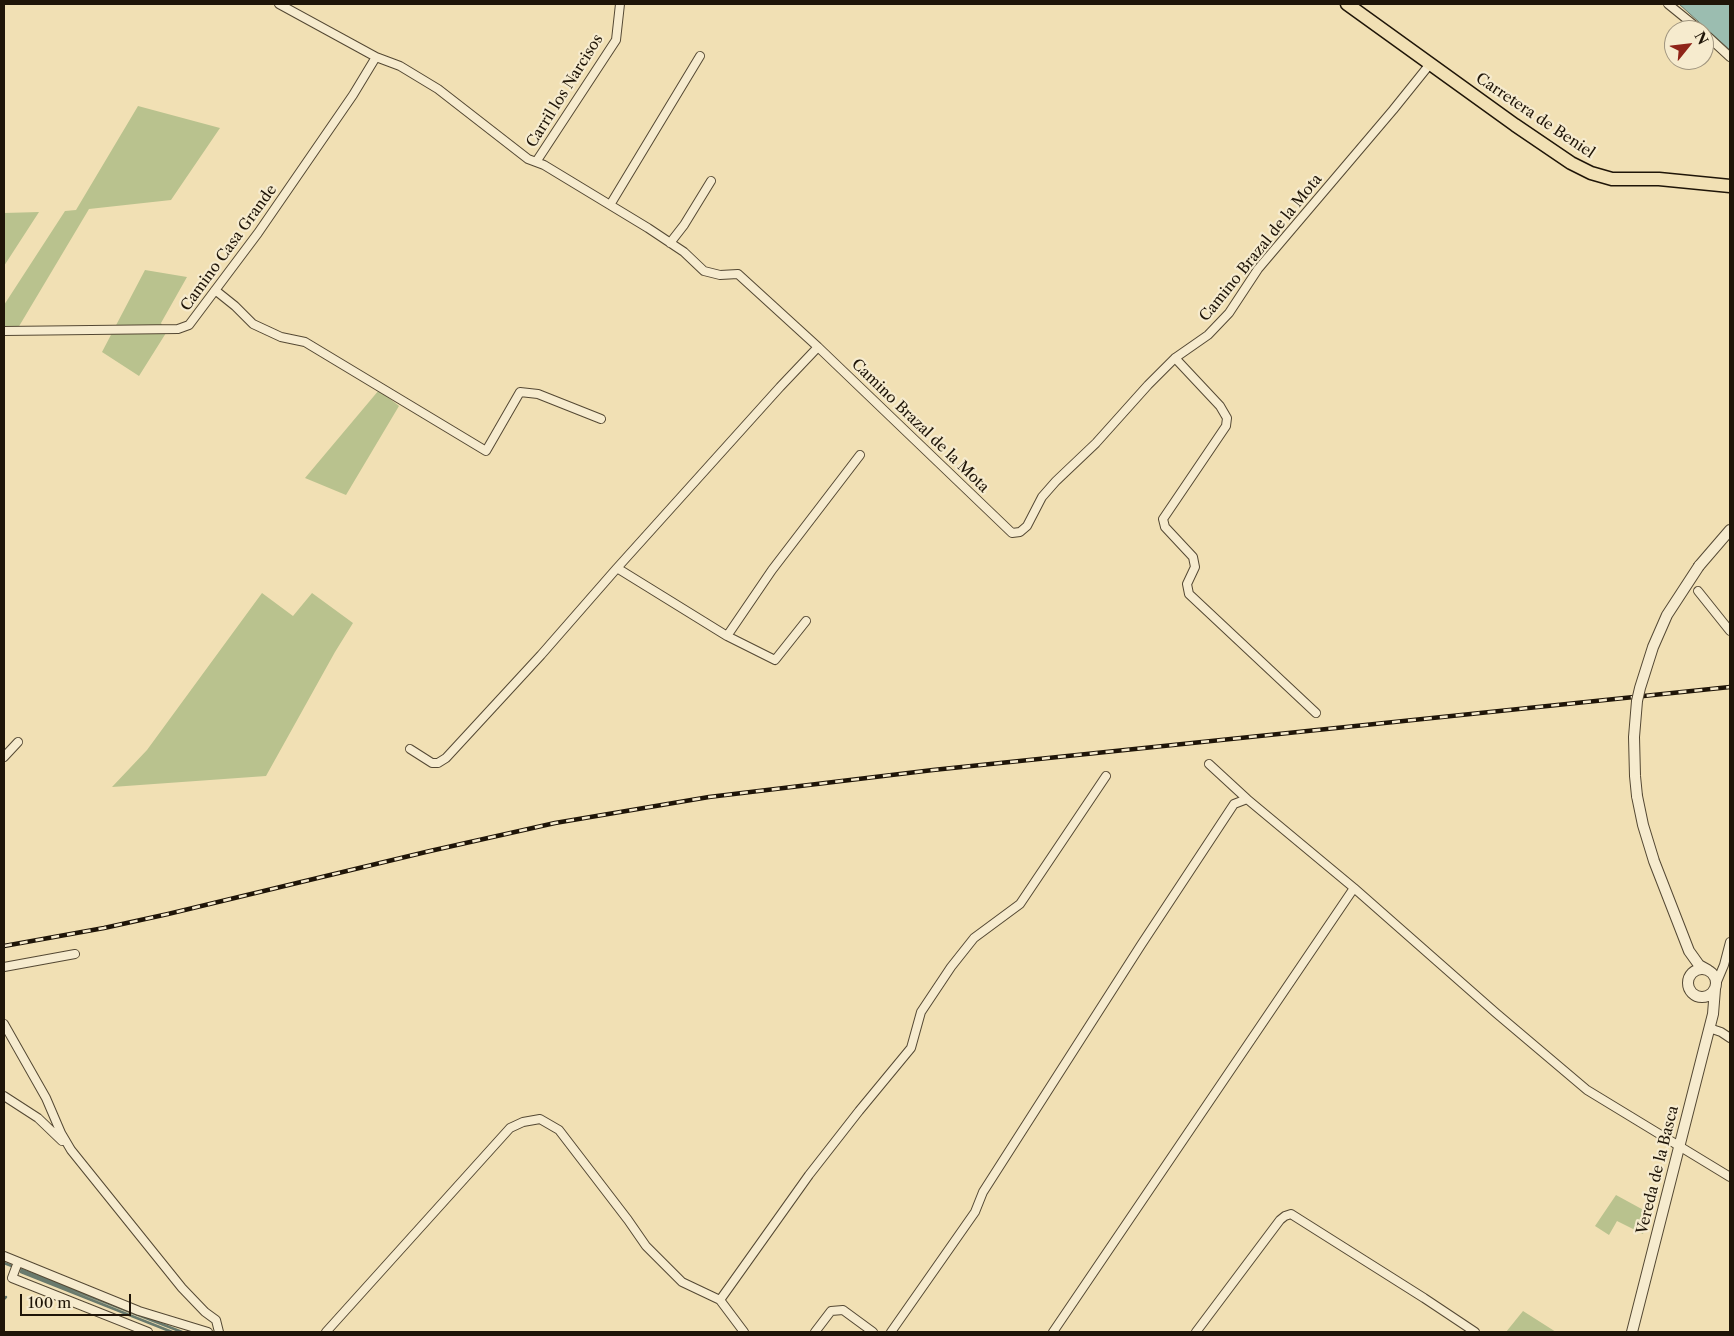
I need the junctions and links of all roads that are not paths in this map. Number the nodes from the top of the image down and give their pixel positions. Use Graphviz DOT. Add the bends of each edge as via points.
graph roads {
  1 [pos="279,4"];
  2 [pos="620,4"];
  3 [pos="1347,4"];
  4 [pos="1668,4"];
  5 [pos="1688,20"];
  6 [pos="1714,42"];
  7 [pos="700,56"];
  8 [pos="376,57"];
  9 [pos="1730,57"];
  10 [pos="1430,64"];
  11 [pos="536,162"];
  12 [pos="711,181"];
  13 [pos="1730,186"];
  14 [pos="610,205"];
  15 [pos="670,243"];
  16 [pos="215,290"];
  17 [pos="4,331"];
  18 [pos="818,347"];
  19 [pos="1175,358"];
  20 [pos="600,419"];
  21 [pos="860,455"];
  22 [pos="1730,530"];
  23 [pos="617,568"];
  24 [pos="1698,591"];
  25 [pos="806,621"];
  26 [pos="1730,631"];
  27 [pos="727,636"];
  28 [pos="1316,713"];
  29 [pos="18,742"];
  30 [pos="410,749"];
  31 [pos="4,757"];
  32 [pos="1209,764"];
  33 [pos="1106,776"];
  34 [pos="1247,799"];
  35 [pos="1354,888"];
  36 [pos="1730,942"];
  37 [pos="1689,951"];
  38 [pos="74,954"];
  39 [pos="1724,965"];
  40 [pos="4,967"];
  41 [pos="1710,971"];
  42 [pos="1730,972"];
  43 [pos="1690,975"];
  44 [pos="1716,986"];
  45 [pos="1700,998"];
  46 [pos="1713,1014"];
  47 [pos="4,1024"];
  48 [pos="1709,1028"];
  49 [pos="1730,1038"];
  50 [pos="4,1096"];
  51 [pos="1680,1144"];
  52 [pos="71,1150"];
  53 [pos="1730,1176"];
  54 [pos="4,1256"];
  55 [pos="18,1262"];
  56 [pos="720,1300"];
  57 [pos="148,1332"];
  58 [pos="208,1332"];
  59 [pos="219,1332"];
  60 [pos="326,1332"];
  61 [pos="744,1332"];
  62 [pos="815,1332"];
  63 [pos="873,1332"];
  64 [pos="891,1332"];
  65 [pos="1053,1332"];
  66 [pos="1196,1332"];
  67 [pos="1475,1332"];
  68 [pos="1632,1332"];
  1 -- 8 [label="street, Camino Brazal de la Mota"];
  2 -- 11 [label="street, Carril los Narcisos" via="616,40"];
  3 -- 10 [label="main road, Carretera de Beniel"];
  4 -- 5 [label="street"];
  6 -- 9 [label="street"];
  7 -- 14 [label="street"];
  8 -- 11 [label="street, Camino Brazal de la Mota" via="400,66 438,89"];
  8 -- 16 [label="street, Camino Casa Grande" via="309,160"];
  10 -- 13 [label="main road, Carretera de Beniel" via="1547,147 1591,173 1612,179"];
  10 -- 19 [label="street, Camino Brazal de la Mota" via="1258,269 1229,314 1208,335"];
  11 -- 14 [label="street, Camino Brazal de la Mota"];
  12 -- 15 [label="street"];
  14 -- 15 [label="street, Camino Brazal de la Mota"];
  15 -- 18 [label="street, Camino Brazal de la Mota" via="704,271 720,275 738,274"];
  16 -- 17 [label="street, Camino Casa Grande" via="189,325 178,329"];
  16 -- 20 [label="street" via="253,324 282,337 305,342 486,451 520,392 538,394"];
  18 -- 19 [label="street, Camino Brazal de la Mota" via="1012,533 1027,526 1042,497 1056,481"];
  18 -- 23 [label="street"];
  19 -- 28 [label="street" via="1220,406 1227,418 1226,426 1163,518 1165,527 1193,557 1195,567 1187,584 1189,594"];
  21 -- 27 [label="street" via="772,570"];
  22 -- 37 [label="street, bridge" via="1699,566 1667,615 1645,669 1637,701 1634,756 1643,825"];
  23 -- 27 [label="street"];
  23 -- 30 [label="street" via="446,758 432,763"];
  24 -- 26 [label="street"];
  25 -- 27 [label="street" via="775,660"];
  29 -- 31 [label="street"];
  32 -- 34 [label="street"];
  33 -- 56 [label="street" via="1020,904 974,938 952,967 921,1012 911,1048 809,1174"];
  34 -- 35 [label="street"];
  34 -- 64 [label="street" via="1234,804 1003,1160 974,1212"];
  35 -- 51 [label="street" via="1587,1090"];
  35 -- 65 [label="street"];
  36 -- 39 [label="street, Vereda de la Basca"];
  37 -- 41 [label="street"];
  37 -- 43 [label="street"];
  38 -- 40 [label="street"];
  39 -- 41 [label="street"];
  39 -- 42 [label="street"];
  39 -- 44 [label="street, Vereda de la Basca"];
  41 -- 43 [label="street" via="1696,970"];
  41 -- 44 [label="street"];
  43 -- 45 [label="street" via="1688,988"];
  44 -- 45 [label="street" via="1709,996"];
  44 -- 46 [label="street, Vereda de la Basca"];
  45 -- 46 [label="street"];
  46 -- 48 [label="street, Vereda de la Basca"];
  47 -- 52 [label="street"];
  48 -- 49 [label="street"];
  48 -- 51 [label="street, Vereda de la Basca"];
  50 -- 52 [label="street" via="38,1118"];
  51 -- 53 [label="street"];
  51 -- 68 [label="street, Vereda de la Basca"];
  52 -- 59 [label="street" via="182,1288 216,1320"];
  54 -- 55 [label="street"];
  55 -- 57 [label="street" via="12,1278"];
  55 -- 58 [label="street" via="139,1311"];
  56 -- 60 [label="street" via="682,1282 646,1246 559,1130 540,1119 510,1128"];
  56 -- 61 [label="street"];
  62 -- 63 [label="street" via="831,1311 843,1310"];
  66 -- 67 [label="street" via="1280,1220 1291,1214"];
}
